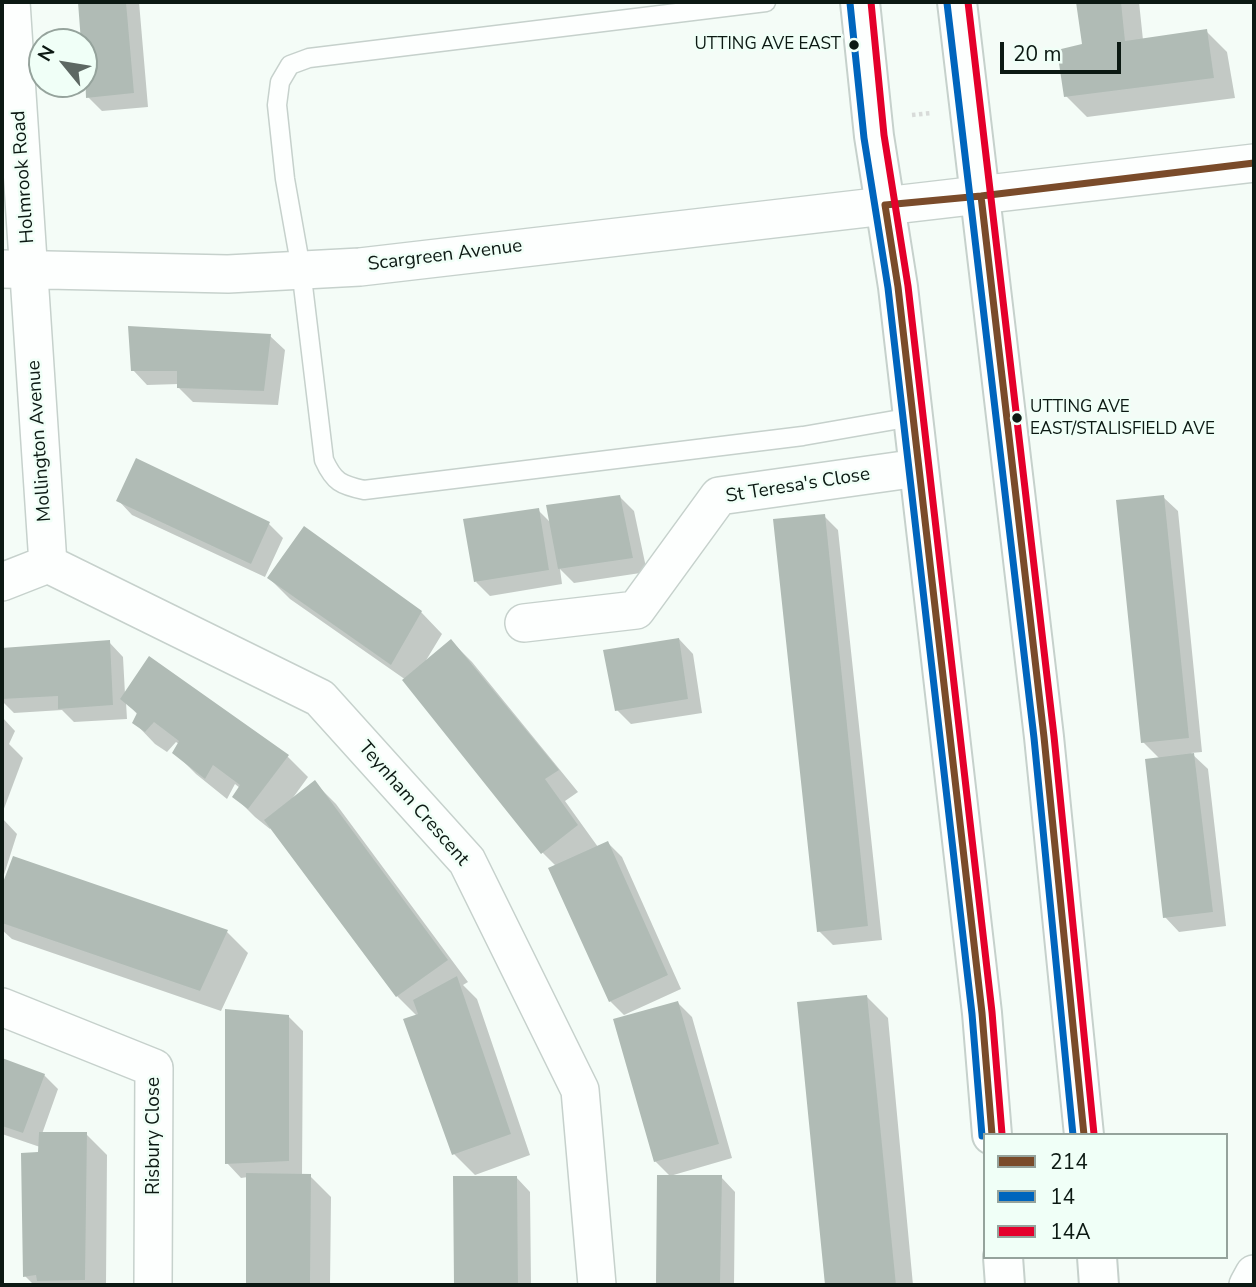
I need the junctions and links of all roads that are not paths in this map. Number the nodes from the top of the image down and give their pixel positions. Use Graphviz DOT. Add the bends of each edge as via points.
graph roads {
  1 [pos="11,2"];
  2 [pos="766,2"];
  3 [pos="860,2"];
  4 [pos="957,2"];
  5 [pos="1254,163"];
  6 [pos="981,196"];
  7 [pos="885,205"];
  8 [pos="16,269"];
  9 [pos="301,269"];
  10 [pos="912,417"];
  11 [pos="918,468"];
  12 [pos="48,564"];
  13 [pos="2,582"];
  14 [pos="524,623"];
  15 [pos="2,1007"];
  16 [pos="992,1133"];
  17 [pos="1084,1133"];
  18 [pos="1003,1259"];
  19 [pos="1097,1259"];
  20 [pos="1254,1274"];
  21 [pos="153,1285"];
  22 [pos="597,1285"];
  23 [pos="1006,1285"];
  24 [pos="1100,1285"];
  25 [pos="1248,1285"];
  1 -- 8 [label="street, Holmrook Road"];
  2 -- 9 [label="lane" via="344,53 289,65 279,82 277,105"];
  3 -- 7 [label="street"];
  4 -- 6 [label="street"];
  5 -- 6 [label="street, Scargreen Avenue"];
  6 -- 7 [label="street, Scargreen Avenue"];
  6 -- 17 [label="street" via="1044,737"];
  7 -- 9 [label="street, Scargreen Avenue" via="360,267"];
  7 -- 10 [label="street"];
  8 -- 9 [label="street, Scargreen Avenue" via="229,274"];
  8 -- 12 [label="street, Mollington Avenue"];
  9 -- 10 [label="lane" via="324,460 332,478 364,491 803,436"];
  10 -- 11 [label="street"];
  11 -- 14 [label="street, St Teresa's Close" via="719,496 636,610"];
  11 -- 16 [label="street"];
  12 -- 13 [label="street"];
  12 -- 22 [label="street, Teynham Crescent" via="320,698 467,861 580,1090"];
  15 -- 21 [label="street, Risbury Close" via="154,1068"];
  18 -- 23 [label="street"];
  19 -- 24 [label="street"];
  20 -- 25 [label="street"];
}
